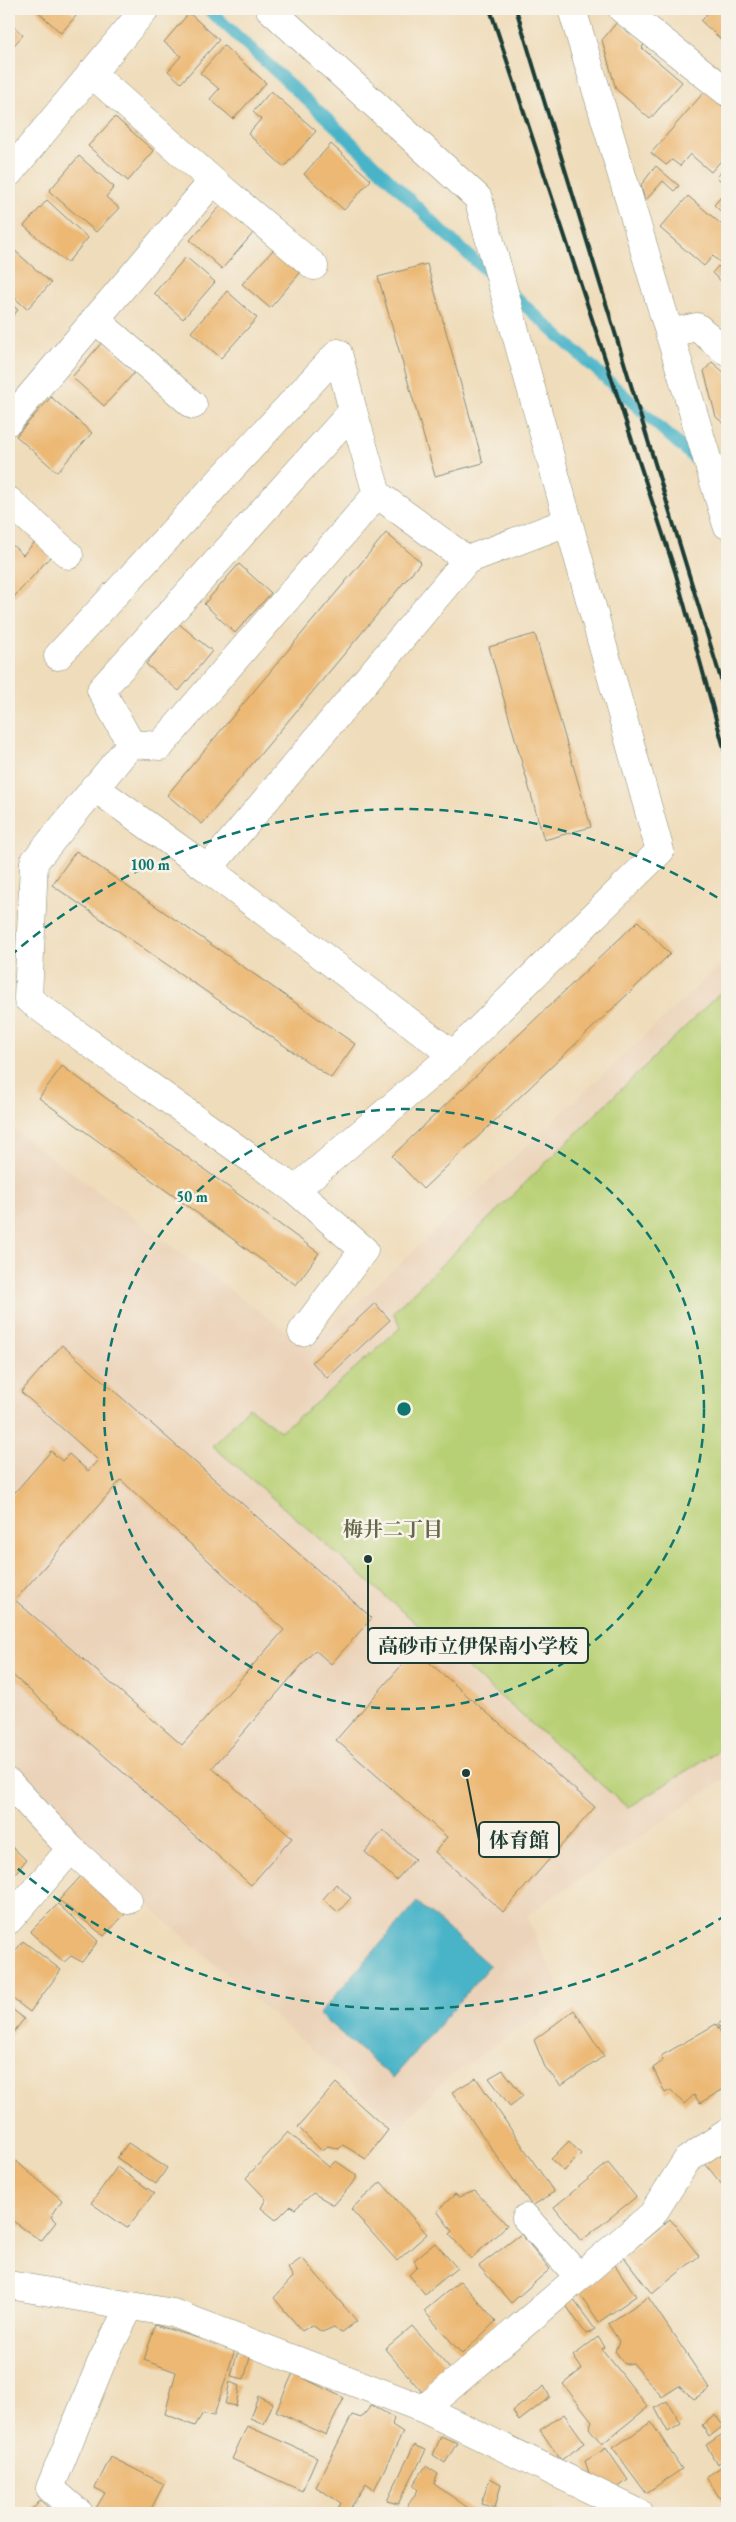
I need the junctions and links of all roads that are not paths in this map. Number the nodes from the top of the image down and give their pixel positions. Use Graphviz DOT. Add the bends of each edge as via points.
graph roads {
  1 [pos="145,9"];
  2 [pos="270,9"];
  3 [pos="572,9"];
  4 [pos="622,9"];
  5 [pos="91,73"];
  6 [pos="727,92"];
  7 [pos="9,173"];
  8 [pos="213,181"];
  9 [pos="314,266"];
  10 [pos="96,318"];
  11 [pos="669,333"];
  12 [pos="727,352"];
  13 [pos="193,406"];
  14 [pos="353,411"];
  15 [pos="9,420"];
  16 [pos="378,494"];
  17 [pos="9,501"];
  18 [pos="567,522"];
  19 [pos="727,525"];
  20 [pos="69,554"];
  21 [pos="467,560"];
  22 [pos="58,656"];
  23 [pos="131,744"];
  24 [pos="94,787"];
  25 [pos="208,870"];
  26 [pos="453,1055"];
  27 [pos="295,1190"];
  28 [pos="302,1332"];
  29 [pos="9,1783"];
  30 [pos="71,1849"];
  31 [pos="128,1900"];
  32 [pos="9,1920"];
  33 [pos="727,2132"];
  34 [pos="526,2218"];
  35 [pos="579,2277"];
  36 [pos="9,2285"];
  37 [pos="130,2306"];
  38 [pos="424,2410"];
  39 [pos="79,2513"];
  40 [pos="639,2513"];
  1 -- 5 [label="street"];
  2 -- 18 [label="street" via="478,198"];
  3 -- 11 [label="street"];
  4 -- 6 [label="street"];
  5 -- 7 [label="street"];
  5 -- 8 [label="street"];
  8 -- 9 [label="street"];
  8 -- 10 [label="street"];
  10 -- 13 [label="street"];
  10 -- 15 [label="street"];
  11 -- 12 [label="street" via="697,327"];
  11 -- 19 [label="street"];
  14 -- 16 [label="street"];
  14 -- 22 [label="street" via="338,353"];
  14 -- 23 [label="street" via="102,690"];
  16 -- 21 [label="street"];
  16 -- 23 [label="street" via="160,746"];
  17 -- 20 [label="street"];
  18 -- 21 [label="street"];
  18 -- 26 [label="street" via="660,852"];
  21 -- 25 [label="street"];
  23 -- 24 [label="street"];
  24 -- 25 [label="street"];
  24 -- 27 [label="street" via="34,862 28,999"];
  25 -- 26 [label="street"];
  26 -- 27 [label="street"];
  27 -- 28 [label="street" via="364,1250"];
  29 -- 30 [label="street"];
  30 -- 31 [label="street"];
  30 -- 32 [label="street"];
  33 -- 35 [label="street" via="687,2160 652,2214"];
  34 -- 35 [label="street"];
  35 -- 38 [label="street"];
  36 -- 37 [label="street"];
  37 -- 38 [label="street" via="173,2313"];
  37 -- 39 [label="street" via="102,2362 50,2488"];
  38 -- 40 [label="street"];
}
